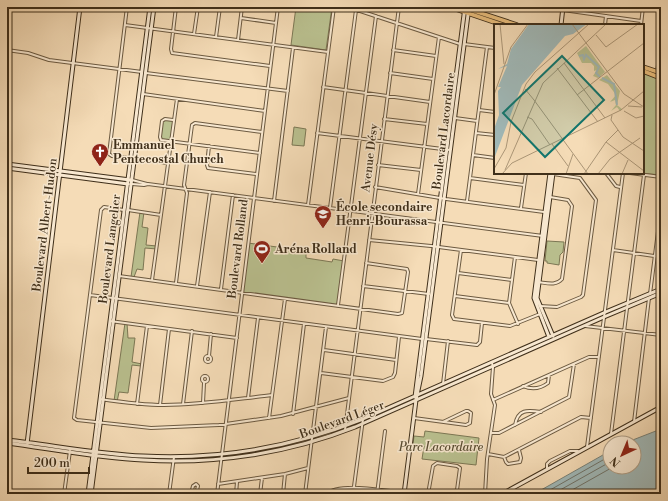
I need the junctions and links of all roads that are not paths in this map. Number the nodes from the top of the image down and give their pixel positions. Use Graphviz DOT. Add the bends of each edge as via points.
graph roads {
  1 [pos="80,7"];
  2 [pos="127,7"];
  3 [pos="150,7"];
  4 [pos="154,7"];
  5 [pos="176,7"];
  6 [pos="198,7"];
  7 [pos="220,7"];
  8 [pos="242,7"];
  9 [pos="278,7"];
  10 [pos="334,7"];
  11 [pos="348,7"];
  12 [pos="399,7"];
  13 [pos="450,7"];
  14 [pos="643,7"];
  15 [pos="466,9"];
  16 [pos="563,9"];
  17 [pos="356,10"];
  18 [pos="376,16"];
  19 [pos="606,16"];
  20 [pos="241,18"];
  21 [pos="641,20"];
  22 [pos="276,22"];
  23 [pos="397,23"];
  24 [pos="501,24"];
  25 [pos="514,24"];
  26 [pos="561,24"];
  27 [pos="605,24"];
  28 [pos="641,24"];
  29 [pos="125,25"];
  30 [pos="149,29"];
  31 [pos="173,32"];
  32 [pos="194,34"];
  33 [pos="216,37"];
  34 [pos="439,37"];
  35 [pos="238,40"];
  36 [pos="463,44"];
  37 [pos="661,44"];
  38 [pos="273,45"];
  39 [pos="487,47"];
  40 [pos="293,48"];
  41 [pos="494,48"];
  42 [pos="7,50"];
  43 [pos="393,50"];
  44 [pos="328,52"];
  45 [pos="436,56"];
  46 [pos="73,63"];
  47 [pos="270,66"];
  48 [pos="644,67"];
  49 [pos="119,69"];
  50 [pos="644,71"];
  51 [pos="144,72"];
  52 [pos="390,73"];
  53 [pos="658,74"];
  54 [pos="661,78"];
  55 [pos="433,79"];
  56 [pos="323,87"];
  57 [pos="268,88"];
  58 [pos="345,90"];
  59 [pos="288,91"];
  60 [pos="366,93"];
  61 [pos="141,94"];
  62 [pos="387,96"];
  63 [pos="177,99"];
  64 [pos="430,102"];
  65 [pos="479,110"];
  66 [pos="265,111"];
  67 [pos="494,112"];
  68 [pos="455,118"];
  69 [pos="384,119"];
  70 [pos="173,120"];
  71 [pos="477,121"];
  72 [pos="427,125"];
  73 [pos="262,132"];
  74 [pos="318,133"];
  75 [pos="476,133"];
  76 [pos="494,135"];
  77 [pos="339,136"];
  78 [pos="360,139"];
  79 [pos="171,141"];
  80 [pos="381,142"];
  81 [pos="189,144"];
  82 [pos="209,146"];
  83 [pos="424,147"];
  84 [pos="449,150"];
  85 [pos="260,153"];
  86 [pos="473,155"];
  87 [pos="133,158"];
  88 [pos="494,158"];
  89 [pos="168,163"];
  90 [pos="7,164"];
  91 [pos="378,165"];
  92 [pos="7,168"];
  93 [pos="421,170"];
  94 [pos="60,173"];
  95 [pos="257,174"];
  96 [pos="526,174"];
  97 [pos="551,174"];
  98 [pos="557,174"];
  99 [pos="607,174"];
  100 [pos="623,174"];
  101 [pos="637,174"];
  102 [pos="644,175"];
  103 [pos="661,177"];
  104 [pos="470,178"];
  105 [pos="130,182"];
  106 [pos="524,185"];
  107 [pos="165,187"];
  108 [pos="376,187"];
  109 [pos="621,187"];
  110 [pos="185,189"];
  111 [pos="210,192"];
  112 [pos="418,194"];
  113 [pos="233,195"];
  114 [pos="548,197"];
  115 [pos="254,198"];
  116 [pos="442,198"];
  117 [pos="274,201"];
  118 [pos="467,201"];
  119 [pos="308,205"];
  120 [pos="330,208"];
  121 [pos="521,208"];
  122 [pos="661,208"];
  123 [pos="126,210"];
  124 [pos="350,211"];
  125 [pos="546,212"];
  126 [pos="372,214"];
  127 [pos="161,215"];
  128 [pos="439,223"];
  129 [pos="543,236"];
  130 [pos="369,240"];
  131 [pos="436,247"];
  132 [pos="461,250"];
  133 [pos="612,250"];
  134 [pos="634,253"];
  135 [pos="655,256"];
  136 [pos="661,256"];
  137 [pos="515,257"];
  138 [pos="540,261"];
  139 [pos="366,263"];
  140 [pos="458,273"];
  141 [pos="118,276"];
  142 [pos="152,280"];
  143 [pos="512,280"];
  144 [pos="537,282"];
  145 [pos="176,283"];
  146 [pos="197,286"];
  147 [pos="363,286"];
  148 [pos="221,289"];
  149 [pos="661,289"];
  150 [pos="405,291"];
  151 [pos="242,292"];
  152 [pos="661,293"];
  153 [pos="430,294"];
  154 [pos="650,294"];
  155 [pos="90,295"];
  156 [pos="455,296"];
  157 [pos="115,298"];
  158 [pos="285,298"];
  159 [pos="649,298"];
  160 [pos="627,302"];
  161 [pos="509,303"];
  162 [pos="338,305"];
  163 [pos="538,307"];
  164 [pos="626,307"];
  165 [pos="360,308"];
  166 [pos="604,313"];
  167 [pos="541,314"];
  168 [pos="240,315"];
  169 [pos="604,317"];
  170 [pos="258,318"];
  171 [pos="112,321"];
  172 [pos="282,321"];
  173 [pos="482,323"];
  174 [pos="304,324"];
  175 [pos="518,324"];
  176 [pos="147,326"];
  177 [pos="584,326"];
  178 [pos="326,327"];
  179 [pos="602,328"];
  180 [pos="169,329"];
  181 [pos="624,330"];
  182 [pos="192,331"];
  183 [pos="357,331"];
  184 [pos="645,333"];
  185 [pos="211,334"];
  186 [pos="661,335"];
  187 [pos="400,337"];
  188 [pos="237,338"];
  189 [pos="552,338"];
  190 [pos="424,339"];
  191 [pos="448,341"];
  192 [pos="324,350"];
  193 [pos="354,354"];
  194 [pos="208,356"];
  195 [pos="598,357"];
  196 [pos="396,360"];
  197 [pos="574,364"];
  198 [pos="492,365"];
  199 [pos="321,373"];
  200 [pos="549,375"];
  201 [pos="352,377"];
  202 [pos="204,383"];
  203 [pos="443,384"];
  204 [pos="523,386"];
  205 [pos="661,392"];
  206 [pos="272,395"];
  207 [pos="416,397"];
  208 [pos="248,398"];
  209 [pos="349,398"];
  210 [pos="102,400"];
  211 [pos="494,400"];
  212 [pos="229,401"];
  213 [pos="203,403"];
  214 [pos="136,404"];
  215 [pos="183,404"];
  216 [pos="160,405"];
  217 [pos="316,408"];
  218 [pos="660,408"];
  219 [pos="541,412"];
  220 [pos="293,414"];
  221 [pos="269,418"];
  222 [pos="414,418"];
  223 [pos="591,418"];
  224 [pos="363,419"];
  225 [pos="443,422"];
  226 [pos="634,422"];
  227 [pos="99,423"];
  228 [pos="226,424"];
  229 [pos="363,424"];
  230 [pos="516,425"];
  231 [pos="345,426"];
  232 [pos="345,431"];
  233 [pos="385,431"];
  234 [pos="492,433"];
  235 [pos="611,434"];
  236 [pos="313,437"];
  237 [pos="7,440"];
  238 [pos="312,442"];
  239 [pos="7,443"];
  240 [pos="27,444"];
  241 [pos="587,448"];
  242 [pos="70,450"];
  243 [pos="519,450"];
  244 [pos="580,452"];
  245 [pos="95,453"];
  246 [pos="488,454"];
  247 [pos="222,456"];
  248 [pos="504,457"];
  249 [pos="173,459"];
  250 [pos="308,468"];
  251 [pos="547,470"];
  252 [pos="285,474"];
  253 [pos="262,478"];
  254 [pos="237,482"];
  255 [pos="218,484"];
  256 [pos="354,487"];
  257 [pos="377,490"];
  258 [pos="64,494"];
  259 [pos="88,494"];
  260 [pos="91,494"];
  261 [pos="169,494"];
  262 [pos="191,494"];
  263 [pos="196,494"];
  264 [pos="217,494"];
  265 [pos="236,494"];
  266 [pos="260,494"];
  267 [pos="282,494"];
  268 [pos="305,494"];
  269 [pos="327,494"];
  270 [pos="353,494"];
  271 [pos="377,494"];
  272 [pos="404,494"];
  273 [pos="412,494"];
  274 [pos="428,494"];
  275 [pos="448,494"];
  276 [pos="485,494"];
  277 [pos="502,494"];
  1 -- 46 [label="main road, Boulevard Albert-Hudon"];
  2 -- 29 [label="street"];
  3 -- 30 [label="main road, Boulevard Langelier"];
  4 -- 30 [label="main road, Boulevard Langelier"];
  5 -- 31 [label="street"];
  6 -- 32 [label="street"];
  7 -- 33 [label="street"];
  8 -- 20 [label="street"];
  9 -- 22 [label="street, Boulevard Rolland"];
  10 -- 44 [label="street"];
  11 -- 17 [label="street"];
  12 -- 23 [label="street, Avenue Désy"];
  13 -- 15 [label="main road"];
  14 -- 21 [label="street"];
  15 -- 24 [label="main road"];
  15 -- 25 [label="main road"];
  15 -- 36 [label="main road, Boulevard Lacordaire"];
  16 -- 19 [label="street"];
  16 -- 26 [label="main road"];
  17 -- 18 [label="street"];
  17 -- 58 [label="street"];
  18 -- 23 [label="street"];
  18 -- 60 [label="street"];
  19 -- 21 [label="street"];
  19 -- 27 [label="street"];
  20 -- 22 [label="street"];
  20 -- 35 [label="street"];
  21 -- 28 [label="street"];
  22 -- 38 [label="street, Boulevard Rolland"];
  23 -- 34 [label="street"];
  23 -- 43 [label="street, Avenue Désy"];
  29 -- 30 [label="street"];
  29 -- 49 [label="street"];
  30 -- 31 [label="street"];
  30 -- 51 [label="main road, Boulevard Langelier"];
  31 -- 32 [label="street"];
  31 -- 47 [label="street" via="172,53"];
  32 -- 33 [label="street"];
  33 -- 35 [label="street"];
  34 -- 36 [label="street"];
  34 -- 45 [label="street"];
  35 -- 38 [label="street"];
  36 -- 39 [label="street"];
  36 -- 68 [label="main road, Boulevard Lacordaire"];
  36 -- 84 [label="main road, Boulevard Lacordaire"];
  37 -- 53 [label="street"];
  38 -- 40 [label="street"];
  38 -- 47 [label="street, Boulevard Rolland"];
  39 -- 41 [label="street"];
  39 -- 65 [label="street"];
  40 -- 44 [label="street"];
  40 -- 59 [label="street"];
  42 -- 46 [label="street"];
  43 -- 45 [label="street"];
  43 -- 52 [label="street, Avenue Désy"];
  44 -- 56 [label="street"];
  45 -- 55 [label="street"];
  46 -- 49 [label="street"];
  46 -- 94 [label="main road, Boulevard Albert-Hudon"];
  47 -- 57 [label="street, Boulevard Rolland"];
  48 -- 53 [label="main road"];
  49 -- 51 [label="street"];
  49 -- 87 [label="street" via="109,152 110,155"];
  50 -- 53 [label="main road"];
  51 -- 57 [label="street"];
  51 -- 61 [label="main road, Boulevard Langelier"];
  52 -- 55 [label="street"];
  52 -- 62 [label="street, Avenue Désy"];
  53 -- 54 [label="main road"];
  55 -- 64 [label="street"];
  56 -- 58 [label="street"];
  56 -- 74 [label="street"];
  57 -- 59 [label="street"];
  57 -- 66 [label="street, Boulevard Rolland"];
  58 -- 60 [label="street"];
  58 -- 77 [label="street"];
  59 -- 117 [label="street"];
  60 -- 62 [label="street"];
  60 -- 78 [label="street"];
  61 -- 63 [label="street"];
  61 -- 87 [label="main road, Boulevard Langelier"];
  62 -- 64 [label="street"];
  62 -- 69 [label="street, Avenue Désy"];
  63 -- 66 [label="street"];
  63 -- 70 [label="street"];
  64 -- 72 [label="street"];
  65 -- 67 [label="street"];
  65 -- 71 [label="street"];
  66 -- 73 [label="street, Boulevard Rolland"];
  68 -- 71 [label="street"];
  68 -- 84 [label="main road, Boulevard Lacordaire"];
  69 -- 72 [label="street"];
  69 -- 80 [label="street, Avenue Désy"];
  70 -- 79 [label="street"];
  70 -- 79 [label="street" via="162,120 160,137 161,140"];
  71 -- 75 [label="street"];
  72 -- 83 [label="street"];
  73 -- 81 [label="street" via="194,123"];
  73 -- 85 [label="street, Boulevard Rolland"];
  74 -- 77 [label="street"];
  74 -- 119 [label="street"];
  75 -- 76 [label="street"];
  75 -- 86 [label="street"];
  77 -- 78 [label="street"];
  77 -- 120 [label="street"];
  78 -- 80 [label="street"];
  78 -- 124 [label="street"];
  79 -- 81 [label="street"];
  79 -- 89 [label="street"];
  80 -- 83 [label="street"];
  80 -- 91 [label="street, Avenue Désy"];
  81 -- 82 [label="street"];
  81 -- 110 [label="street"];
  82 -- 85 [label="street"];
  82 -- 95 [label="street" via="206,165 208,168"];
  83 -- 84 [label="street"];
  83 -- 93 [label="street"];
  84 -- 116 [label="main road, Boulevard Lacordaire"];
  85 -- 95 [label="street, Boulevard Rolland"];
  86 -- 88 [label="street"];
  86 -- 104 [label="street"];
  87 -- 89 [label="street"];
  87 -- 105 [label="main road, Boulevard Langelier"];
  89 -- 107 [label="street"];
  90 -- 94 [label="main road"];
  91 -- 93 [label="street"];
  91 -- 108 [label="street, Avenue Désy"];
  92 -- 94 [label="main road"];
  93 -- 112 [label="street"];
  94 -- 105 [label="main road"];
  94 -- 240 [label="main road, Boulevard Albert-Hudon"];
  95 -- 115 [label="street, Boulevard Rolland"];
  96 -- 106 [label="street"];
  97 -- 114 [label="main road"];
  98 -- 163 [label="street" via="580,178 596,200 583,295 557,307"];
  99 -- 109 [label="street" via="616,186"];
  100 -- 109 [label="street"];
  101 -- 102 [label="street"];
  102 -- 103 [label="street"];
  102 -- 134 [label="street"];
  104 -- 106 [label="street"];
  104 -- 118 [label="street"];
  105 -- 107 [label="street"];
  105 -- 123 [label="main road, Boulevard Langelier"];
  106 -- 121 [label="street"];
  107 -- 110 [label="street"];
  107 -- 127 [label="street"];
  108 -- 112 [label="street"];
  108 -- 126 [label="street, Avenue Désy"];
  109 -- 133 [label="street"];
  110 -- 111 [label="street"];
  110 -- 145 [label="street" via="187,193"];
  111 -- 113 [label="street"];
  111 -- 146 [label="street"];
  112 -- 116 [label="street"];
  113 -- 115 [label="street"];
  113 -- 148 [label="street"];
  114 -- 125 [label="main road"];
  114 -- 144 [label="street" via="568,200 572,206 562,279 556,284"];
  115 -- 117 [label="street"];
  115 -- 151 [label="street, Boulevard Rolland"];
  116 -- 118 [label="street"];
  116 -- 128 [label="main road, Boulevard Lacordaire"];
  117 -- 119 [label="street"];
  118 -- 121 [label="street"];
  119 -- 120 [label="street"];
  120 -- 124 [label="street"];
  121 -- 125 [label="street"];
  122 -- 135 [label="street"];
  123 -- 127 [label="street"];
  123 -- 141 [label="main road, Boulevard Langelier"];
  123 -- 155 [label="street" via="102,208"];
  124 -- 126 [label="street"];
  124 -- 162 [label="street"];
  125 -- 129 [label="main road"];
  126 -- 128 [label="street"];
  126 -- 130 [label="street, Avenue Désy"];
  127 -- 142 [label="street"];
  128 -- 129 [label="street"];
  128 -- 131 [label="main road, Boulevard Lacordaire"];
  129 -- 138 [label="main road"];
  130 -- 131 [label="street"];
  130 -- 139 [label="street, Avenue Désy"];
  131 -- 132 [label="street"];
  131 -- 153 [label="main road, Boulevard Lacordaire"];
  132 -- 137 [label="street"];
  132 -- 140 [label="street"];
  133 -- 134 [label="street"];
  133 -- 166 [label="street"];
  134 -- 135 [label="street"];
  134 -- 160 [label="street"];
  135 -- 136 [label="street"];
  135 -- 154 [label="street"];
  137 -- 138 [label="street"];
  137 -- 143 [label="street"];
  138 -- 144 [label="main road"];
  139 -- 147 [label="street, Avenue Désy"];
  139 -- 150 [label="street" via="407,269"];
  140 -- 143 [label="street"];
  140 -- 156 [label="street"];
  141 -- 142 [label="street"];
  141 -- 157 [label="main road, Boulevard Langelier"];
  142 -- 145 [label="street"];
  143 -- 161 [label="street"];
  144 -- 163 [label="main road"];
  145 -- 146 [label="street"];
  146 -- 148 [label="street"];
  147 -- 150 [label="street"];
  147 -- 165 [label="street, Avenue Désy"];
  148 -- 151 [label="street"];
  149 -- 154 [label="main road, Boulevard Léger"];
  150 -- 153 [label="street"];
  150 -- 165 [label="street" via="403,311 400,314"];
  151 -- 158 [label="street"];
  151 -- 168 [label="street, Boulevard Rolland"];
  152 -- 159 [label="main road, Boulevard Léger"];
  153 -- 190 [label="main road, Boulevard Lacordaire"];
  154 -- 159 [label="street"];
  154 -- 160 [label="main road, Boulevard Léger"];
  155 -- 157 [label="street"];
  155 -- 227 [label="street" via="74,418"];
  156 -- 161 [label="street"];
  156 -- 173 [label="street" via="453,318"];
  157 -- 168 [label="street"];
  157 -- 171 [label="main road, Boulevard Langelier"];
  158 -- 162 [label="street"];
  158 -- 172 [label="street"];
  159 -- 164 [label="main road, Boulevard Léger"];
  159 -- 184 [label="street"];
  160 -- 164 [label="street"];
  160 -- 166 [label="main road, Boulevard Léger"];
  161 -- 175 [label="street"];
  162 -- 165 [label="street"];
  163 -- 167 [label="main road"];
  164 -- 169 [label="main road, Boulevard Léger"];
  164 -- 181 [label="street"];
  165 -- 183 [label="street, Avenue Désy"];
  166 -- 169 [label="street"];
  166 -- 189 [label="main road, Boulevard Léger"];
  167 -- 175 [label="street"];
  167 -- 189 [label="main road"];
  168 -- 170 [label="street"];
  168 -- 188 [label="street, Boulevard Rolland"];
  169 -- 177 [label="main road, Boulevard Léger"];
  169 -- 179 [label="street"];
  170 -- 172 [label="street"];
  170 -- 208 [label="street"];
  171 -- 176 [label="street"];
  171 -- 210 [label="main road, Boulevard Langelier"];
  172 -- 174 [label="street"];
  172 -- 206 [label="street"];
  173 -- 175 [label="street" via="510,326"];
  173 -- 191 [label="street" via="479,344"];
  174 -- 178 [label="street"];
  174 -- 220 [label="street"];
  176 -- 180 [label="street"];
  176 -- 214 [label="street"];
  177 -- 179 [label="street"];
  177 -- 189 [label="main road, Boulevard Léger"];
  178 -- 183 [label="street"];
  178 -- 192 [label="street"];
  179 -- 181 [label="street"];
  179 -- 195 [label="street"];
  180 -- 182 [label="street"];
  180 -- 216 [label="street"];
  181 -- 184 [label="street"];
  181 -- 235 [label="street"];
  182 -- 185 [label="street"];
  182 -- 215 [label="street"];
  183 -- 187 [label="street"];
  183 -- 193 [label="street, Avenue Désy"];
  184 -- 186 [label="street"];
  184 -- 226 [label="street"];
  185 -- 188 [label="street"];
  185 -- 194 [label="street"];
  187 -- 190 [label="street"];
  187 -- 196 [label="street"];
  188 -- 212 [label="street, Boulevard Rolland"];
  189 -- 198 [label="main road, Boulevard Léger"];
  190 -- 191 [label="street"];
  190 -- 207 [label="main road, Boulevard Lacordaire"];
  191 -- 203 [label="street"];
  192 -- 193 [label="street"];
  192 -- 199 [label="street"];
  193 -- 196 [label="street"];
  193 -- 201 [label="street, Avenue Désy"];
  195 -- 197 [label="street" via="589,357"];
  195 -- 223 [label="street"];
  196 -- 201 [label="street" via="394,376 385,381"];
  197 -- 200 [label="street"];
  197 -- 219 [label="street" via="569,397"];
  198 -- 203 [label="main road, Boulevard Léger"];
  198 -- 207 [label="main road, Boulevard Léger"];
  198 -- 211 [label="street" via="491,394"];
  199 -- 201 [label="street"];
  199 -- 217 [label="street"];
  200 -- 204 [label="street"];
  200 -- 204 [label="street" via="548,383 540,387 529,389"];
  201 -- 209 [label="street, Avenue Désy"];
  202 -- 213 [label="street"];
  203 -- 207 [label="main road, Boulevard Léger"];
  204 -- 211 [label="street"];
  205 -- 218 [label="street"];
  206 -- 208 [label="street"];
  206 -- 221 [label="street"];
  207 -- 222 [label="main road, Boulevard Lacordaire"];
  207 -- 224 [label="main road, Boulevard Léger"];
  207 -- 229 [label="main road, Boulevard Léger"];
  208 -- 212 [label="street"];
  209 -- 217 [label="street"];
  209 -- 231 [label="street, Avenue Désy"];
  210 -- 214 [label="street"];
  210 -- 227 [label="main road, Boulevard Langelier"];
  211 -- 234 [label="street"];
  212 -- 213 [label="street"];
  212 -- 228 [label="street, Boulevard Rolland"];
  213 -- 215 [label="street"];
  214 -- 216 [label="street"];
  215 -- 216 [label="street"];
  217 -- 220 [label="street"];
  217 -- 236 [label="street"];
  218 -- 226 [label="main road"];
  219 -- 230 [label="street"];
  219 -- 230 [label="street" via="529,411 520,414 516,418"];
  220 -- 221 [label="street"];
  221 -- 228 [label="street"];
  222 -- 225 [label="street"];
  222 -- 272 [label="main road, Boulevard Lacordaire"];
  223 -- 241 [label="street"];
  223 -- 243 [label="street" via="581,417"];
  224 -- 229 [label="street"];
  224 -- 231 [label="main road, Boulevard Léger"];
  225 -- 225 [label="street" via="467,425 470,423 471,413 466,411"];
  226 -- 235 [label="main road"];
  227 -- 228 [label="street" via="163,428"];
  227 -- 245 [label="main road, Boulevard Langelier"];
  228 -- 247 [label="street, Boulevard Rolland"];
  229 -- 232 [label="main road, Boulevard Léger"];
  229 -- 256 [label="street"];
  230 -- 234 [label="street" via="499,434"];
  231 -- 232 [label="street, Avenue Désy"];
  231 -- 236 [label="main road, Boulevard Léger"];
  232 -- 238 [label="main road, Boulevard Léger"];
  233 -- 257 [label="street"];
  234 -- 246 [label="street"];
  235 -- 241 [label="main road"];
  236 -- 238 [label="street"];
  236 -- 247 [label="main road, Boulevard Léger"];
  237 -- 240 [label="main road, Boulevard Léger"];
  238 -- 247 [label="main road, Boulevard Léger" via="268,452"];
  238 -- 250 [label="street"];
  239 -- 240 [label="main road, Boulevard Léger"];
  240 -- 242 [label="main road, Boulevard Léger"];
  241 -- 244 [label="main road"];
  242 -- 245 [label="main road, Boulevard Léger"];
  242 -- 258 [label="street"];
  243 -- 248 [label="street"];
  243 -- 248 [label="street" via="520,462 508,464"];
  244 -- 251 [label="main road"];
  244 -- 251 [label="street" via="570,451 547,464"];
  245 -- 249 [label="main road, Boulevard Léger"];
  245 -- 259 [label="main road, Boulevard Langelier"];
  245 -- 260 [label="main road, Boulevard Langelier"];
  246 -- 248 [label="street"];
  246 -- 276 [label="street"];
  247 -- 249 [label="main road, Boulevard Léger"];
  247 -- 255 [label="street, Boulevard Rolland"];
  249 -- 261 [label="street"];
  250 -- 252 [label="street"];
  250 -- 268 [label="street"];
  251 -- 277 [label="main road"];
  252 -- 253 [label="street"];
  252 -- 267 [label="street"];
  253 -- 254 [label="street"];
  253 -- 266 [label="street"];
  254 -- 255 [label="street"];
  254 -- 265 [label="street"];
  255 -- 264 [label="street, Boulevard Rolland"];
  256 -- 257 [label="street"];
  256 -- 269 [label="street"];
  256 -- 270 [label="street"];
  257 -- 271 [label="street"];
  257 -- 272 [label="street"];
  262 -- 263 [label="street" via="195,484 198,486"];
  272 -- 273 [label="street"];
  274 -- 275 [label="street" via="433,466 437,463 460,468 457,490"];
}
